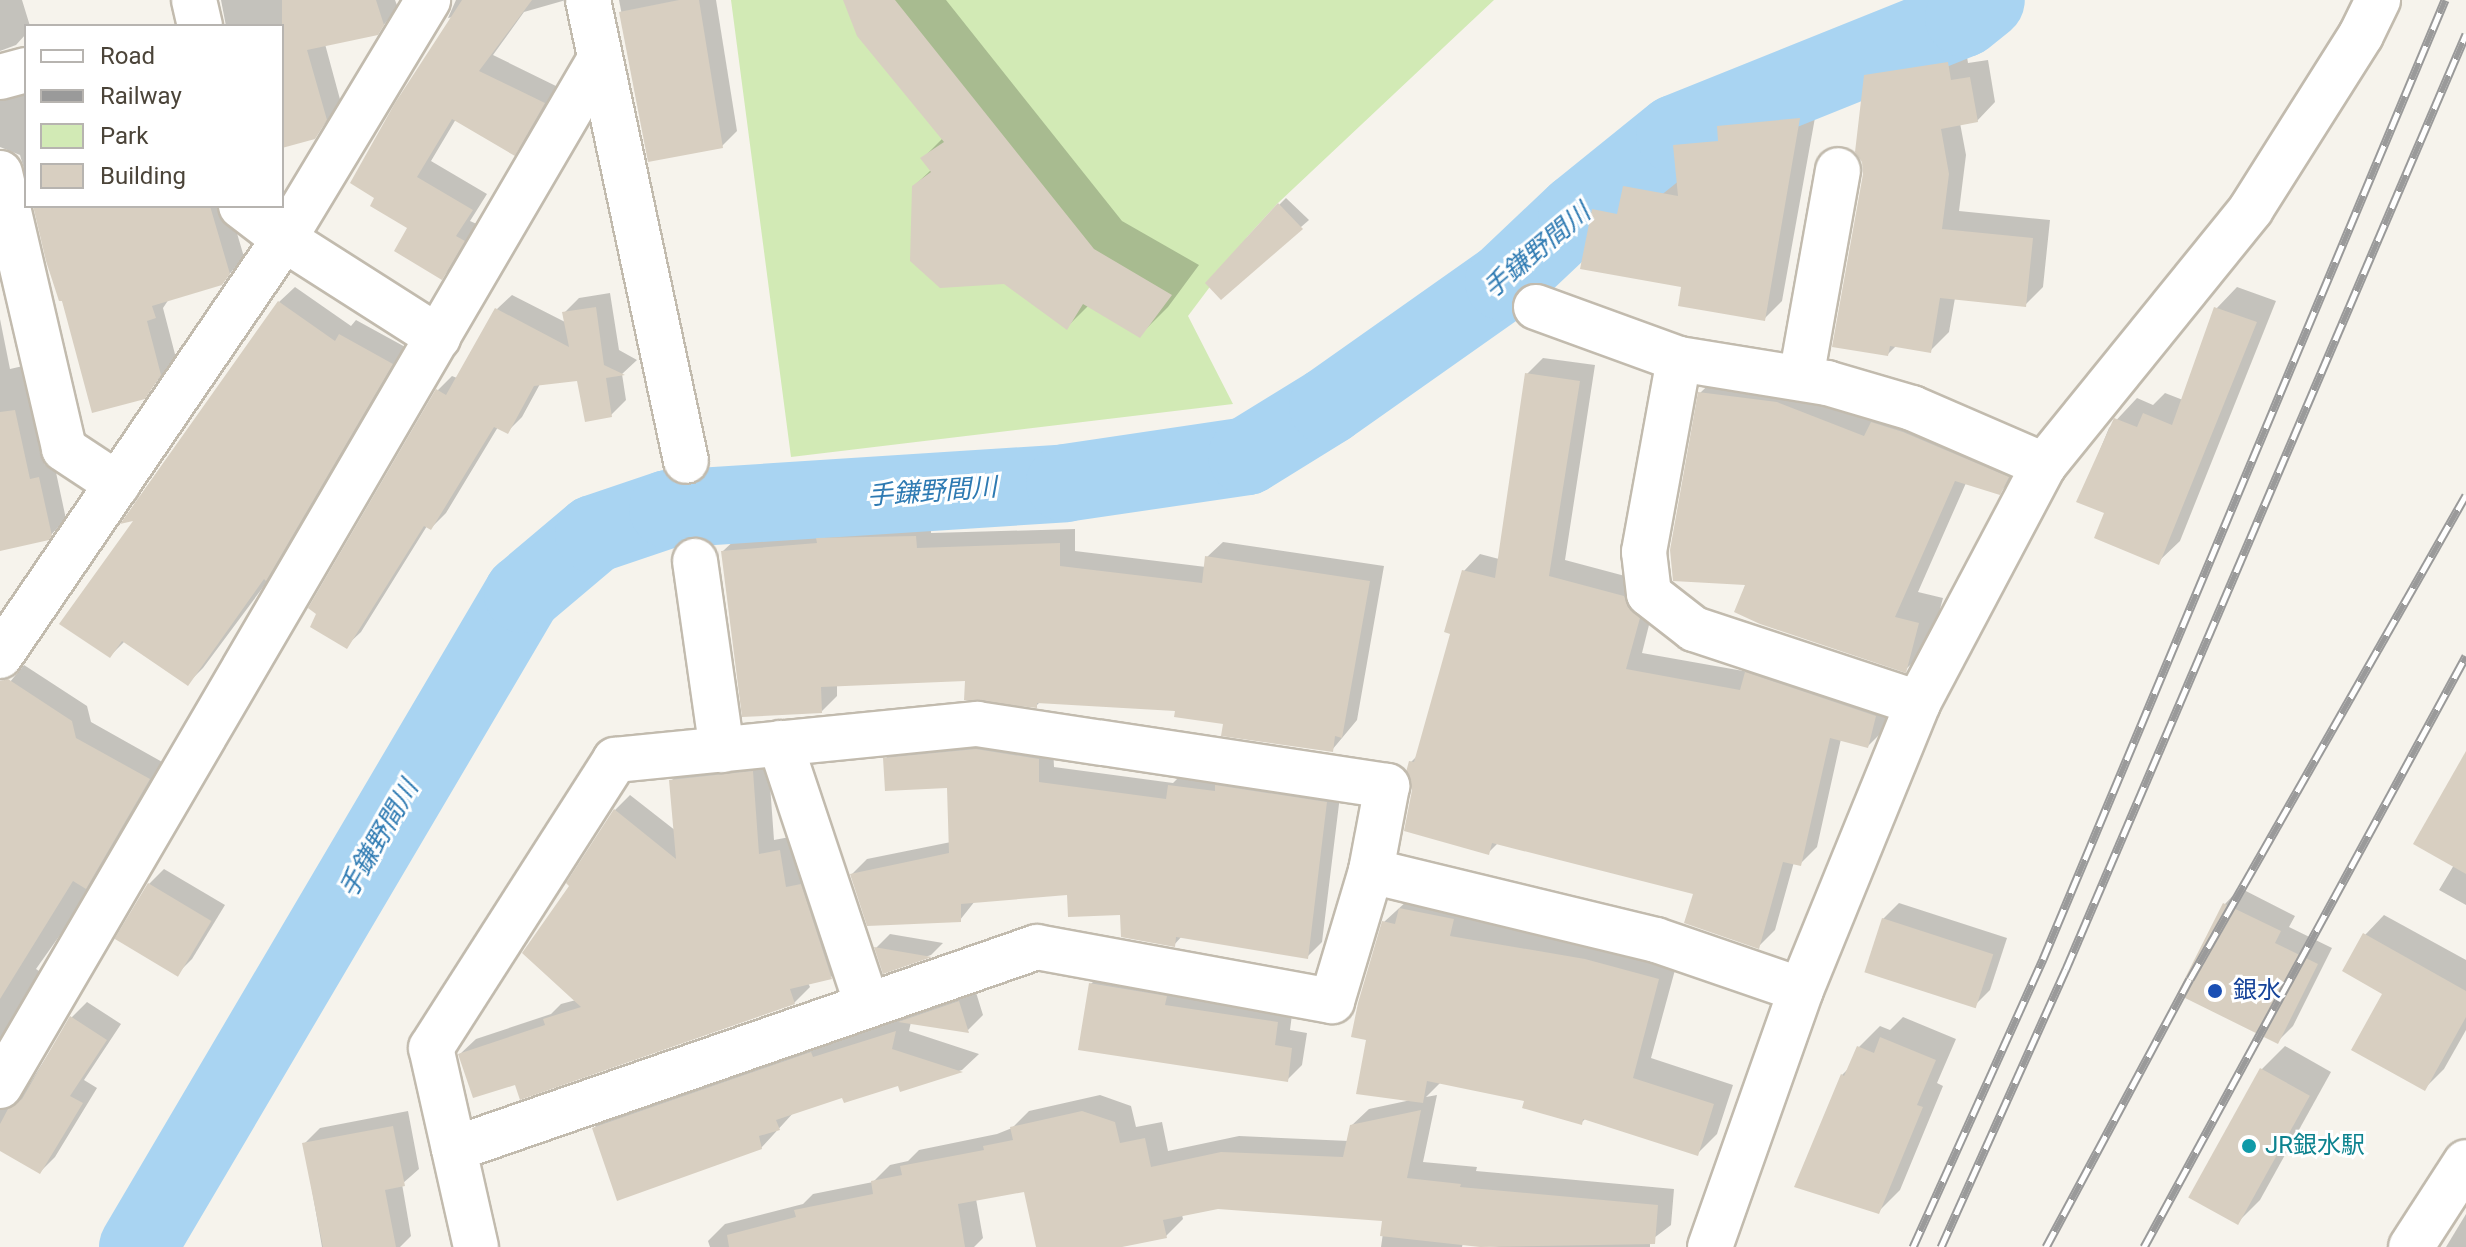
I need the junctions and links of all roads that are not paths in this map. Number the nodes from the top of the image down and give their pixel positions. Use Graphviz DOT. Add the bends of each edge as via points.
graph roads {
  1 [pos="428,0"];
  2 [pos="588,0"];
  3 [pos="2378,0"];
  4 [pos="600,59"];
  5 [pos="24,71"];
  6 [pos="0,77"];
  7 [pos="1838,170"];
  8 [pos="0,173"];
  9 [pos="244,208"];
  10 [pos="284,239"];
  11 [pos="1536,307"];
  12 [pos="438,337"];
  13 [pos="1679,359"];
  14 [pos="1801,378"];
  15 [pos="686,461"];
  16 [pos="2044,465"];
  17 [pos="117,484"];
  18 [pos="695,561"];
  19 [pos="0,656"];
  20 [pos="1918,703"];
  21 [pos="780,743"];
  22 [pos="722,750"];
  23 [pos="1371,871"];
  24 [pos="1801,990"];
  25 [pos="867,1005"];
  26 [pos="0,1086"];
  27 [pos="454,1149"];
  28 [pos="2466,1162"];
  29 [pos="476,1247"];
  30 [pos="1710,1247"];
  31 [pos="2411,1247"];
  1 -- 10 [label="street"];
  2 -- 4 [label="street"];
  3 -- 16 [label="street" via="2251,209"];
  4 -- 12 [label="street"];
  4 -- 15 [label="street"];
  5 -- 6 [label="street"];
  7 -- 14 [label="street"];
  8 -- 17 [label="street" via="64,449"];
  9 -- 10 [label="street"];
  10 -- 12 [label="street"];
  10 -- 17 [label="street"];
  11 -- 13 [label="street"];
  12 -- 26 [label="street"];
  13 -- 14 [label="street"];
  13 -- 20 [label="street" via="1644,552 1649,594 1694,629"];
  14 -- 16 [label="street" via="1912,408"];
  16 -- 20 [label="street"];
  17 -- 19 [label="street"];
  18 -- 22 [label="street"];
  20 -- 24 [label="street"];
  21 -- 22 [label="street"];
  21 -- 23 [label="street" via="977,724 1387,786"];
  21 -- 25 [label="street"];
  22 -- 27 [label="street" via="615,760 431,1048"];
  23 -- 24 [label="street" via="1656,940"];
  23 -- 25 [label="street" via="1332,1001 1037,947"];
  24 -- 30 [label="street"];
  25 -- 27 [label="street"];
  27 -- 29 [label="street"];
  28 -- 31 [label="street"];
}
